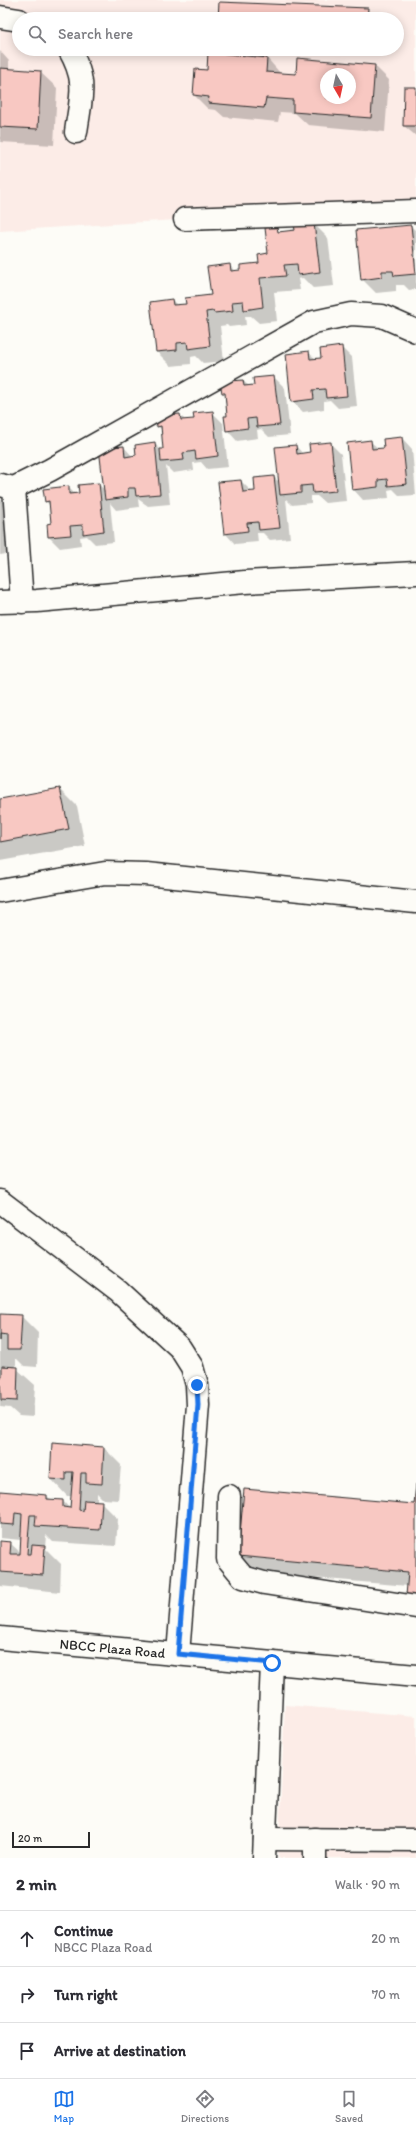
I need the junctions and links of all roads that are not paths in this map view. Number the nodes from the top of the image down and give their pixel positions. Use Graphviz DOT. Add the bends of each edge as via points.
graph roads {
  1 [pos="0,17"];
  2 [pos="12,19"];
  3 [pos="73,56"];
  4 [pos="76,132"];
  5 [pos="416,211"];
  6 [pos="185,219"];
  7 [pos="416,331"];
  8 [pos="7,487"];
  9 [pos="416,573"];
  10 [pos="0,602"];
  11 [pos="22,602"];
  12 [pos="0,891"];
  13 [pos="416,902"];
  14 [pos="0,1201"];
  15 [pos="229,1496"];
  16 [pos="416,1607"];
  17 [pos="0,1638"];
  18 [pos="178,1654"];
  19 [pos="272,1663"];
  20 [pos="416,1676"];
  21 [pos="416,1840"];
  22 [pos="265,1849"];
  23 [pos="315,1849"];
  1 -- 2 [label="street"];
  3 -- 4 [label="street" via="78,66 82,89"];
  5 -- 6 [label="street"];
  7 -- 8 [label="street" via="382,316 351,314 314,322"];
  8 -- 11 [label="street"];
  9 -- 11 [label="street" via="245,582"];
  10 -- 11 [label="street"];
  12 -- 13 [label="street" via="105,873 146,874"];
  14 -- 18 [label="street" via="118,1291 180,1348 192,1367 197,1385 198,1405"];
  15 -- 16 [label="street" via="228,1559 243,1577 264,1583"];
  17 -- 18 [label="street, NBCC Plaza Road"];
  18 -- 19 [label="street, NBCC Plaza Road"];
  19 -- 20 [label="street, NBCC Plaza Road"];
  19 -- 22 [label="street"];
  21 -- 23 [label="street"];
  22 -- 23 [label="street"];
}
